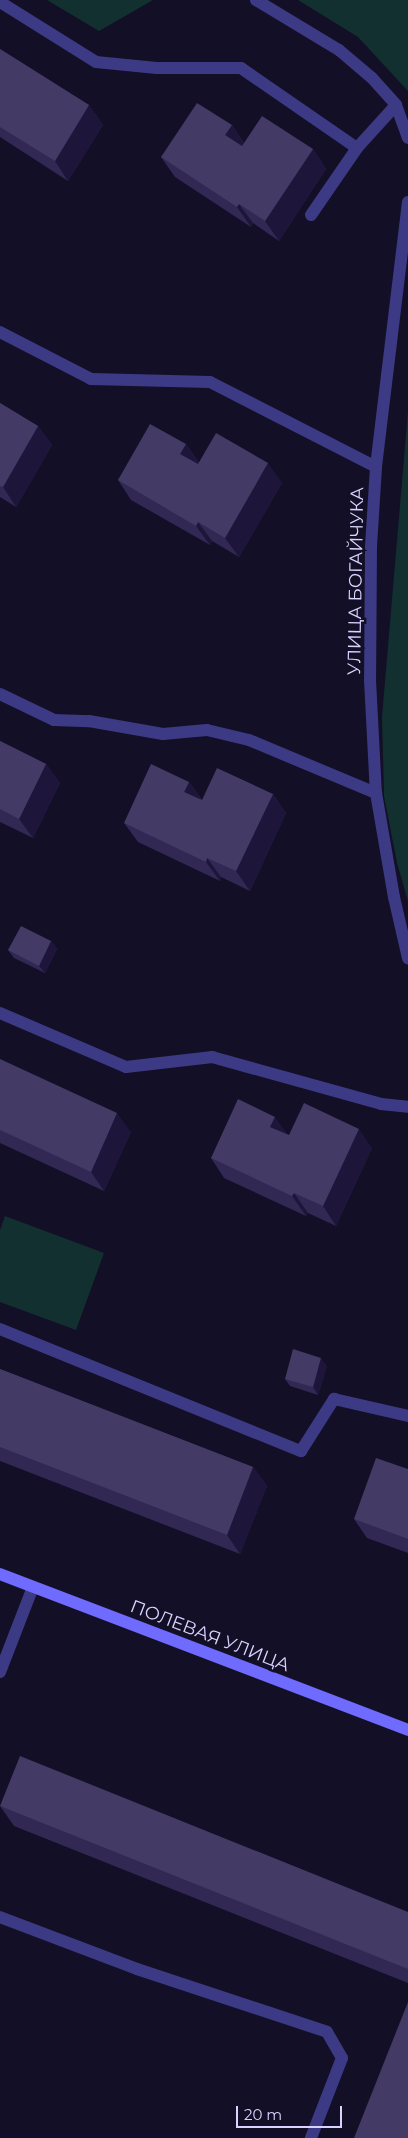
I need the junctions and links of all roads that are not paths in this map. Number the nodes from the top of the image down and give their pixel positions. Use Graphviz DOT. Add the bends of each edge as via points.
graph roads {
  1 [pos="256,0"];
  2 [pos="0,2"];
  3 [pos="396,105"];
  4 [pos="408,138"];
  5 [pos="357,148"];
  6 [pos="408,202"];
  7 [pos="311,215"];
  8 [pos="0,332"];
  9 [pos="376,467"];
  10 [pos="0,694"];
  11 [pos="376,793"];
  12 [pos="408,958"];
  13 [pos="0,1013"];
  14 [pos="408,1106"];
  15 [pos="0,1328"];
  16 [pos="408,1416"];
  17 [pos="0,1574"];
  18 [pos="33,1587"];
  19 [pos="0,1672"];
  20 [pos="408,1730"];
  21 [pos="0,1917"];
  22 [pos="310,2138"];
  1 -- 3 [label="street" via="339,50 372,78"];
  2 -- 5 [label="street" via="96,62 157,68 241,68"];
  3 -- 4 [label="street"];
  3 -- 5 [label="street"];
  5 -- 7 [label="street"];
  6 -- 9 [label="street, УЛИЦА БОГАЙЧУКА"];
  8 -- 9 [label="street" via="90,379 210,382"];
  9 -- 11 [label="street, УЛИЦА БОГАЙЧУКА" via="371,547 370,661"];
  10 -- 11 [label="street" via="54,720 89,721 163,734 207,730 249,740"];
  11 -- 12 [label="street, УЛИЦА БОГАЙЧУКА"];
  13 -- 14 [label="street" via="126,1067 212,1057 381,1104"];
  15 -- 16 [label="street" via="300,1451 334,1399"];
  17 -- 18 [label="street, ПОЛЕВАЯ УЛИЦА"];
  18 -- 19 [label="street"];
  18 -- 20 [label="street, ПОЛЕВАЯ УЛИЦА"];
  21 -- 22 [label="street" via="137,1970 327,2032 342,2058"];
}
